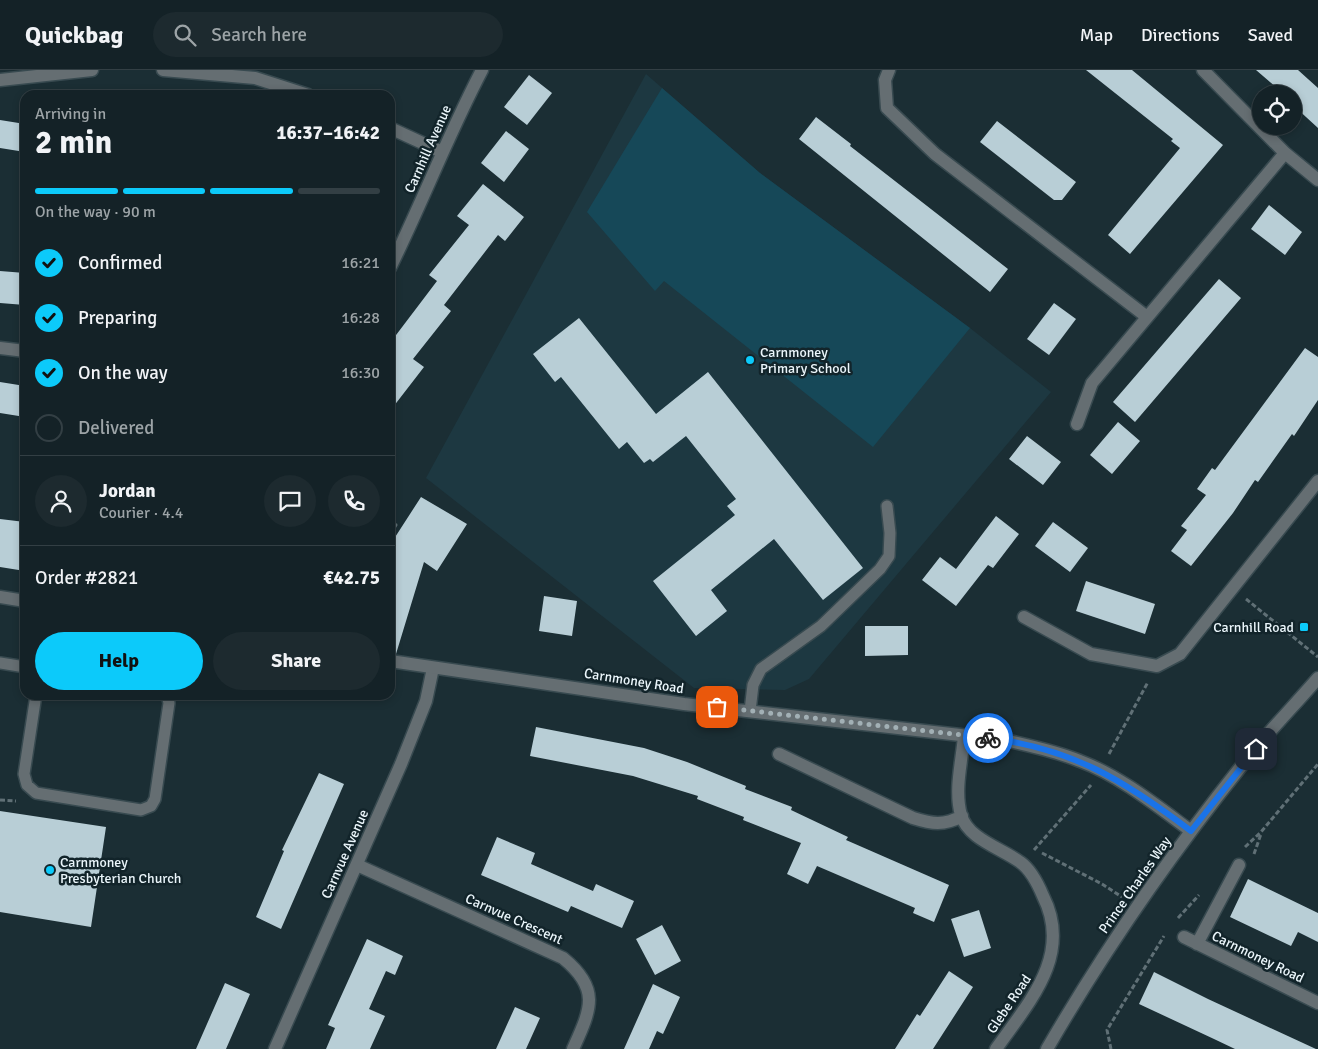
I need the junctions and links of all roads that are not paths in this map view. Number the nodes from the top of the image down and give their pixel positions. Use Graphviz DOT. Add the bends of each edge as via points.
graph roads {
  1 [pos="92,70"];
  2 [pos="163,70"];
  3 [pos="482,70"];
  4 [pos="889,70"];
  5 [pos="1203,70"];
  6 [pos="0,80"];
  7 [pos="292,90"];
  8 [pos="395,130"];
  9 [pos="442,152"];
  10 [pos="1285,153"];
  11 [pos="1318,180"];
  12 [pos="395,258"];
  13 [pos="1147,317"];
  14 [pos="0,348"];
  15 [pos="20,350"];
  16 [pos="1078,424"];
  17 [pos="1318,482"];
  18 [pos="887,506"];
  19 [pos="0,597"];
  20 [pos="20,600"];
  21 [pos="1024,617"];
  22 [pos="395,662"];
  23 [pos="0,663"];
  24 [pos="20,666"];
  25 [pos="433,668"];
  26 [pos="1318,678"];
  27 [pos="35,700"];
  28 [pos="168,700"];
  29 [pos="750,711"];
  30 [pos="964,736"];
  31 [pos="779,754"];
  32 [pos="962,816"];
  33 [pos="1191,831"];
  34 [pos="357,865"];
  35 [pos="1240,865"];
  36 [pos="1184,937"];
  37 [pos="1198,944"];
  38 [pos="1318,1003"];
  39 [pos="275,1049"];
  40 [pos="573,1049"];
  41 [pos="996,1049"];
  42 [pos="1047,1049"];
  1 -- 6 [label="street"];
  2 -- 7 [label="street" via="254,78"];
  3 -- 9 [label="street, Carnhill Avenue"];
  4 -- 13 [label="street" via="885,80 887,108 894,115 935,154"];
  5 -- 10 [label="street"];
  8 -- 9 [label="street"];
  9 -- 12 [label="street, Carnhill Avenue"];
  10 -- 11 [label="street"];
  10 -- 13 [label="street"];
  13 -- 16 [label="street" via="1092,383"];
  14 -- 15 [label="street"];
  17 -- 21 [label="street" via="1180,654 1157,666 1091,654"];
  18 -- 29 [label="lane" via="889,556 880,569 821,626 761,669 753,685"];
  19 -- 20 [label="street"];
  22 -- 25 [label="street, Carnmoney Road"];
  23 -- 24 [label="lane"];
  25 -- 29 [label="street, Carnmoney Road"];
  25 -- 34 [label="street, Carnvue Avenue" via="426,701"];
  26 -- 33 [label="street, Prince Charles Way" via="1244,763"];
  27 -- 28 [label="lane" via="24,774 27,786 36,793 141,810 151,806 155,799"];
  29 -- 30 [label="street, Carnmoney Road"];
  30 -- 32 [label="street" via="958,790"];
  30 -- 33 [label="street, Carnmoney Road" via="1042,748 1081,761 1120,782"];
  31 -- 32 [label="street" via="933,825 949,824"];
  32 -- 41 [label="street, Glebe Road" via="974,833 1021,862 1050,910 1055,941 1046,975"];
  33 -- 42 [label="street, Prince Charles Way" via="1087,982"];
  34 -- 39 [label="street, Carnvue Avenue"];
  34 -- 40 [label="street, Carnvue Crescent" via="563,958 580,972 589,991 589,1012"];
  35 -- 37 [label="street"];
  36 -- 37 [label="street, Carnmoney Road"];
  37 -- 38 [label="street, Carnmoney Road"];
}
